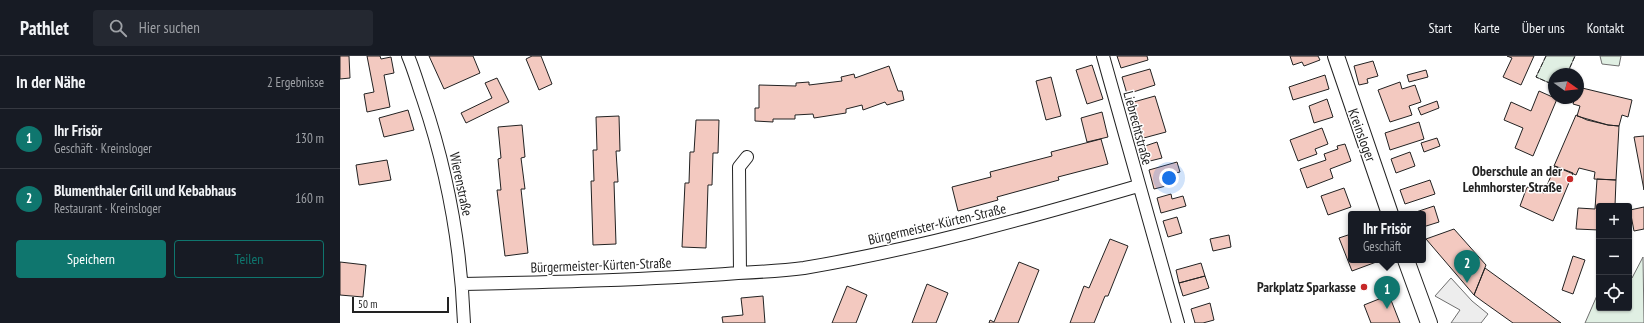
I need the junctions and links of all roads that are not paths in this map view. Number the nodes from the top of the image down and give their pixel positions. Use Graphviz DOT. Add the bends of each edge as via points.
graph roads {
  1 [pos="408,56"];
  2 [pos="1103,56"];
  3 [pos="1336,56"];
  4 [pos="747,157"];
  5 [pos="1138,186"];
  6 [pos="1389,211"];
  7 [pos="1407,263"];
  8 [pos="740,273"];
  9 [pos="463,284"];
  10 [pos="464,323"];
  11 [pos="1178,323"];
  12 [pos="1429,323"];
  1 -- 9 [label="street, Wierenstraße" via="437,142 453,211"];
  2 -- 5 [label="street, Liebrechtstraße"];
  3 -- 6 [label="main road, Kreinsloger"];
  4 -- 8 [label="street" via="739,167"];
  5 -- 8 [label="street, Bürgermeister-Kürten-Straße" via="1022,220 948,238 803,268"];
  5 -- 11 [label="street, Liebrechtstraße"];
  7 -- 12 [label="main road"];
  8 -- 9 [label="street, Bürgermeister-Kürten-Straße" via="636,280"];
  9 -- 10 [label="street, Wierenstraße"];
}
